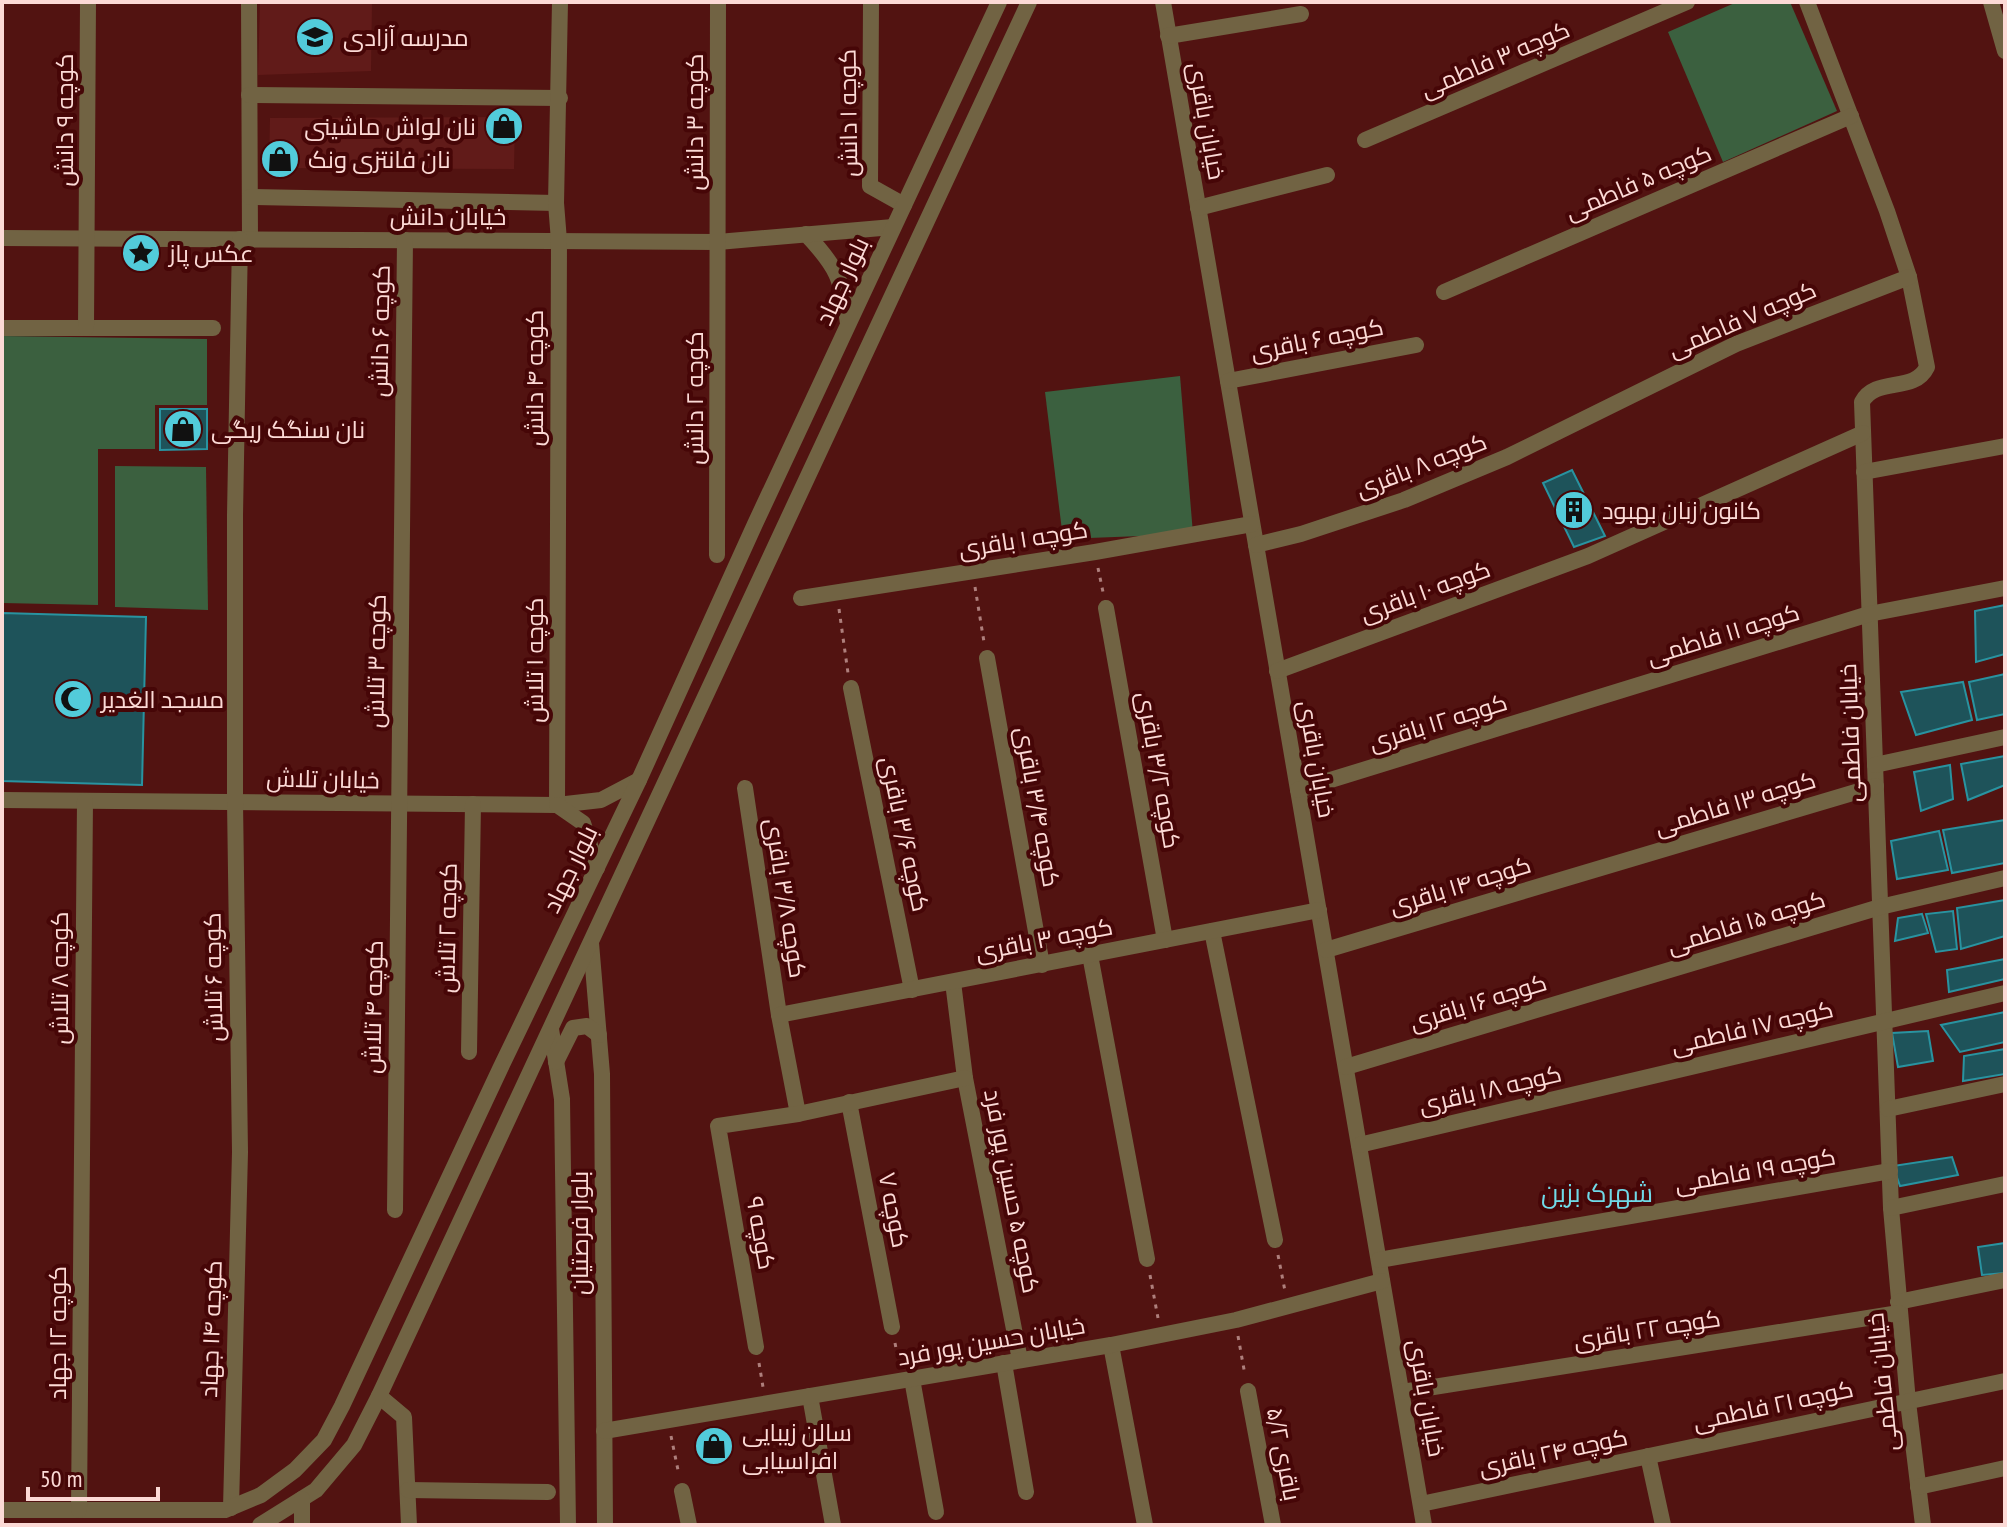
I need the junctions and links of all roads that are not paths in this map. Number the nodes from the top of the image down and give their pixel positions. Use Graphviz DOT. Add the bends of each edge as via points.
graph roads {
  1 [pos="88,2"];
  2 [pos="249,2"];
  3 [pos="560,2"];
  4 [pos="718,2"];
  5 [pos="871,2"];
  6 [pos="999,2"];
  7 [pos="1029,2"];
  8 [pos="1687,2"];
  9 [pos="1807,2"];
  10 [pos="1991,2"];
  11 [pos="1161,4"];
  12 [pos="1301,14"];
  13 [pos="1168,36"];
  14 [pos="2005,51"];
  15 [pos="249,95"];
  16 [pos="560,98"];
  17 [pos="1851,116"];
  18 [pos="1365,140"];
  19 [pos="1327,175"];
  20 [pos="250,197"];
  21 [pos="556,203"];
  22 [pos="904,205"];
  23 [pos="1198,208"];
  24 [pos="893,227"];
  25 [pos="806,234"];
  26 [pos="2,238"];
  27 [pos="88,239"];
  28 [pos="245,240"];
  29 [pos="405,240"];
  30 [pos="559,241"];
  31 [pos="718,242"];
  32 [pos="1909,277"];
  33 [pos="1444,292"];
  34 [pos="848,323"];
  35 [pos="2,328"];
  36 [pos="86,328"];
  37 [pos="213,328"];
  38 [pos="1416,345"];
  39 [pos="1228,381"];
  40 [pos="1597,412"];
  41 [pos="1863,433"];
  42 [pos="2005,446"];
  43 [pos="1864,472"];
  44 [pos="558,515"];
  45 [pos="402,518"];
  46 [pos="1252,524"];
  47 [pos="1256,545"];
  48 [pos="717,555"];
  49 [pos="2005,588"];
  50 [pos="801,598"];
  51 [pos="1106,608"];
  52 [pos="1869,614"];
  53 [pos="987,658"];
  54 [pos="1277,671"];
  55 [pos="851,688"];
  56 [pos="1591,700"];
  57 [pos="2005,737"];
  58 [pos="1875,765"];
  59 [pos="639,780"];
  60 [pos="1876,786"];
  61 [pos="745,788"];
  62 [pos="1298,790"];
  63 [pos="2,800"];
  64 [pos="85,801"];
  65 [pos="235,802"];
  66 [pos="399,803"];
  67 [pos="473,804"];
  68 [pos="557,805"];
  69 [pos="1608,866"];
  70 [pos="597,868"];
  71 [pos="2005,878"];
  72 [pos="1880,907"];
  73 [pos="1319,910"];
  74 [pos="1212,931"];
  75 [pos="1165,940"];
  76 [pos="591,941"];
  77 [pos="1326,950"];
  78 [pos="1090,955"];
  79 [pos="1042,965"];
  80 [pos="953,982"];
  81 [pos="1625,983"];
  82 [pos="912,990"];
  83 [pos="2005,993"];
  84 [pos="779,1015"];
  85 [pos="1884,1020"];
  86 [pos="551,1027"];
  87 [pos="599,1035"];
  88 [pos="469,1052"];
  89 [pos="556,1062"];
  90 [pos="1346,1067"];
  91 [pos="965,1078"];
  92 [pos="1632,1080"];
  93 [pos="2005,1084"];
  94 [pos="849,1102"];
  95 [pos="1888,1109"];
  96 [pos="798,1114"];
  97 [pos="465,1143"];
  98 [pos="1359,1145"];
  99 [pos="240,1152"];
  100 [pos="82,1155"];
  101 [pos="491,1156"];
  102 [pos="1890,1171"];
  103 [pos="2005,1184"];
  104 [pos="1891,1208"];
  105 [pos="395,1210"];
  106 [pos="1275,1240"];
  107 [pos="1147,1259"];
  108 [pos="1379,1260"];
  109 [pos="2005,1280"];
  110 [pos="1382,1281"];
  111 [pos="1899,1307"];
  112 [pos="892,1327"];
  113 [pos="1111,1345"];
  114 [pos="756,1347"];
  115 [pos="1012,1362"];
  116 [pos="907,1380"];
  117 [pos="2005,1381"];
  118 [pos="1248,1391"];
  119 [pos="1402,1392"];
  120 [pos="379,1396"];
  121 [pos="810,1396"];
  122 [pos="1908,1402"];
  123 [pos="604,1431"];
  124 [pos="1648,1456"];
  125 [pos="2005,1468"];
  126 [pos="1918,1487"];
  127 [pos="408,1490"];
  128 [pos="682,1491"];
  129 [pos="548,1492"];
  130 [pos="1026,1492"];
  131 [pos="302,1499"];
  132 [pos="1421,1504"];
  133 [pos="231,1508"];
  134 [pos="2,1510"];
  135 [pos="79,1510"];
  136 [pos="936,1512"];
  137 [pos="260,1525"];
  138 [pos="302,1525"];
  139 [pos="409,1525"];
  140 [pos="568,1525"];
  141 [pos="605,1525"];
  142 [pos="689,1525"];
  143 [pos="833,1525"];
  144 [pos="1145,1525"];
  145 [pos="1273,1525"];
  146 [pos="1424,1525"];
  147 [pos="1663,1525"];
  148 [pos="1923,1525"];
  1 -- 27 [label="street, کوچه ۹ دانش"];
  2 -- 15 [label="street, کوچه ۶ تلاش"];
  3 -- 16 [label="street, کوچه ۴ دانش"];
  4 -- 31 [label="street, کوچه ۳ دانش"];
  5 -- 22 [label="street, کوچه ۱ دانش" via="870,186"];
  6 -- 22 [label="street, بلوار جهاد"];
  7 -- 76 [label="street, بلوار جهاد"];
  8 -- 18 [label="street, کوچه ۳ فاطمی"];
  9 -- 17 [label="street, خیابان فاطمی"];
  10 -- 14 [label="street"];
  11 -- 13 [label="street, خیابان باقری"];
  12 -- 13 [label="street"];
  13 -- 23 [label="street, خیابان باقری"];
  15 -- 16 [label="street"];
  15 -- 20 [label="street, کوچه ۶ تلاش"];
  16 -- 21 [label="street, کوچه ۴ دانش"];
  17 -- 32 [label="street, خیابان فاطمی"];
  17 -- 33 [label="street, کوچه ۵ فاطمی"];
  19 -- 23 [label="street"];
  20 -- 21 [label="street"];
  20 -- 28 [label="street, کوچه ۶ تلاش"];
  21 -- 30 [label="street, کوچه ۴ دانش"];
  22 -- 24 [label="street, بلوار جهاد"];
  23 -- 39 [label="street, خیابان باقری"];
  24 -- 25 [label="street, خیابان دانش"];
  24 -- 34 [label="street, بلوار جهاد"];
  25 -- 31 [label="street, خیابان دانش"];
  25 -- 34 [label="street" via="842,282"];
  26 -- 27 [label="street, خیابان دانش"];
  27 -- 28 [label="street, خیابان دانش"];
  27 -- 36 [label="street, کوچه ۹ دانش"];
  28 -- 29 [label="street, خیابان دانش"];
  28 -- 65 [label="street, کوچه ۶ تلاش" via="235,515"];
  29 -- 30 [label="street, خیابان دانش"];
  29 -- 45 [label="street, کوچه ۶ دانش"];
  30 -- 31 [label="street, خیابان دانش"];
  30 -- 44 [label="street, کوچه ۴ دانش"];
  31 -- 48 [label="street, کوچه ۲ دانش"];
  32 -- 40 [label="street, کوچه ۷ فاطمی" via="1736,344"];
  32 -- 41 [label="street, خیابان فاطمی" via="1927,367 1915,381 1867,393 1862,402"];
  34 -- 59 [label="street, بلوار جهاد"];
  35 -- 36 [label="street"];
  36 -- 37 [label="street"];
  38 -- 39 [label="street, کوچه ۶ باقری"];
  39 -- 46 [label="street, خیابان باقری"];
  40 -- 47 [label="street, کوچه ۸ باقری" via="1404,500"];
  41 -- 43 [label="street, خیابان فاطمی"];
  41 -- 54 [label="street, کوچه ۱۰ باقری" via="1588,556"];
  42 -- 43 [label="street"];
  43 -- 52 [label="street, خیابان فاطمی"];
  44 -- 68 [label="street, کوچه ۱ تلاش"];
  45 -- 66 [label="street, کوچه ۳ تلاش"];
  46 -- 47 [label="street, خیابان باقری"];
  46 -- 50 [label="street, کوچه ۱ باقری"];
  47 -- 54 [label="street, خیابان باقری"];
  49 -- 52 [label="street, کوچه ۱۱ فاطمی"];
  51 -- 75 [label="street, کوچه ۳/۲ باقری"];
  52 -- 56 [label="street, کوچه ۱۱ فاطمی"];
  52 -- 58 [label="street, خیابان فاطمی"];
  53 -- 79 [label="street, کوچه ۳/۴ باقری"];
  54 -- 62 [label="street, خیابان باقری"];
  55 -- 82 [label="street, کوچه ۳/۶ باقری"];
  56 -- 62 [label="street, کوچه ۱۲ باقری"];
  57 -- 58 [label="street"];
  58 -- 60 [label="street, خیابان فاطمی"];
  59 -- 68 [label="street, خیابان تلاش" via="601,800"];
  59 -- 70 [label="street, بلوار جهاد"];
  60 -- 69 [label="street, کوچه ۱۳ فاطمی"];
  60 -- 72 [label="street, خیابان فاطمی"];
  61 -- 84 [label="street, کوچه ۳/۸ باقری"];
  62 -- 73 [label="street, خیابان باقری"];
  63 -- 64 [label="street, خیابان تلاش"];
  64 -- 65 [label="street, خیابان تلاش"];
  64 -- 100 [label="street, کوچه ۸ تلاش"];
  65 -- 66 [label="street, خیابان تلاش"];
  65 -- 99 [label="street, کوچه ۶ تلاش"];
  66 -- 67 [label="street, خیابان تلاش"];
  66 -- 105 [label="street, کوچه ۴ تلاش"];
  67 -- 68 [label="street, خیابان تلاش"];
  67 -- 88 [label="street, کوچه ۲ تلاش"];
  68 -- 70 [label="street" via="583,823"];
  69 -- 77 [label="street, کوچه ۱۴ باقری"];
  70 -- 97 [label="street, بلوار جهاد"];
  71 -- 72 [label="street, کوچه ۱۵ فاطمی"];
  72 -- 81 [label="street, کوچه ۱۵ فاطمی"];
  72 -- 85 [label="street, خیابان فاطمی"];
  73 -- 74 [label="street, کوچه ۳ باقری"];
  73 -- 77 [label="street, خیابان باقری"];
  74 -- 75 [label="street, کوچه ۳ باقری"];
  74 -- 106 [label="street"];
  75 -- 78 [label="street, کوچه ۳ باقری"];
  76 -- 86 [label="street, بلوار جهاد"];
  76 -- 87 [label="street, بلوار فرصتیان"];
  77 -- 90 [label="street, خیابان باقری"];
  78 -- 79 [label="street, کوچه ۳ باقری"];
  78 -- 107 [label="street"];
  79 -- 80 [label="street, کوچه ۳ باقری"];
  80 -- 82 [label="street, کوچه ۳ باقری"];
  80 -- 91 [label="street, کوچه ۵ حسین پور فرد"];
  81 -- 90 [label="street, کوچه ۱۶ باقری"];
  82 -- 84 [label="street, کوچه ۳ باقری"];
  83 -- 85 [label="street, کوچه ۱۷ فاطمی"];
  84 -- 96 [label="street, کوچه ۳/۸ باقری"];
  85 -- 92 [label="street, کوچه ۱۷ فاطمی"];
  85 -- 95 [label="street, خیابان فاطمی"];
  86 -- 89 [label="street, بلوار فرصتیان"];
  86 -- 101 [label="street, بلوار جهاد"];
  87 -- 89 [label="street" via="587,1026 573,1028"];
  87 -- 123 [label="street, بلوار فرصتیان"];
  89 -- 140 [label="street, بلوار فرصتیان" via="562,1099"];
  90 -- 98 [label="street, خیابان باقری"];
  91 -- 94 [label="street"];
  91 -- 115 [label="street, کوچه ۵ حسین پور فرد"];
  92 -- 98 [label="street, کوچه ۱۸ باقری"];
  93 -- 95 [label="street"];
  94 -- 96 [label="street"];
  94 -- 112 [label="street, کوچه ۷"];
  95 -- 102 [label="street, خیابان فاطمی"];
  96 -- 114 [label="street, کوچه ۹" via="718,1126"];
  97 -- 101 [label="street"];
  97 -- 133 [label="street, بلوار جهاد" via="324,1440 261,1495"];
  98 -- 108 [label="street, خیابان باقری"];
  99 -- 133 [label="street, کوچه ۱۴ جهاد"];
  100 -- 135 [label="street, کوچه ۱۲ جهاد"];
  101 -- 120 [label="street, بلوار جهاد"];
  102 -- 104 [label="street, خیابان فاطمی"];
  102 -- 108 [label="street, کوچه ۱۹ فاطمی"];
  103 -- 104 [label="street"];
  104 -- 111 [label="street, خیابان فاطمی"];
  108 -- 110 [label="street, خیابان باقری"];
  109 -- 111 [label="street, کوچه ۲۲ باقری"];
  110 -- 113 [label="street, خیابان حسین پور فرد" via="1236,1320"];
  110 -- 119 [label="street, خیابان باقری"];
  111 -- 119 [label="street, کوچه ۲۲ باقری"];
  111 -- 122 [label="street, خیابان فاطمی"];
  113 -- 115 [label="street, خیابان حسین پور فرد"];
  113 -- 144 [label="street"];
  115 -- 116 [label="street, خیابان حسین پور فرد"];
  115 -- 130 [label="street, کوچه ۵ حسین پور فرد"];
  116 -- 121 [label="street, خیابان حسین پور فرد"];
  116 -- 136 [label="street"];
  117 -- 122 [label="street, کوچه ۲۱ فاطمی"];
  118 -- 145 [label="street, باقری ۵/۲"];
  119 -- 132 [label="street, خیابان باقری"];
  120 -- 127 [label="street" via="404,1417"];
  120 -- 131 [label="street, بلوار جهاد" via="354,1445"];
  121 -- 123 [label="street, خیابان حسین پور فرد"];
  121 -- 143 [label="street"];
  122 -- 124 [label="street, کوچه ۲۱ فاطمی"];
  122 -- 126 [label="street, خیابان فاطمی"];
  123 -- 141 [label="street, بلوار فرصتیان"];
  124 -- 132 [label="street, کوچه ۲۴ باقری"];
  124 -- 147 [label="street"];
  125 -- 126 [label="street"];
  126 -- 148 [label="street, خیابان فاطمی"];
  127 -- 129 [label="street"];
  127 -- 139 [label="street"];
  128 -- 142 [label="street"];
  131 -- 137 [label="street, بلوار جهاد"];
  131 -- 138 [label="street"];
  132 -- 146 [label="street, خیابان باقری"];
  133 -- 135 [label="street, بلوار جهاد"];
  134 -- 135 [label="street, بلوار جهاد"];
}
